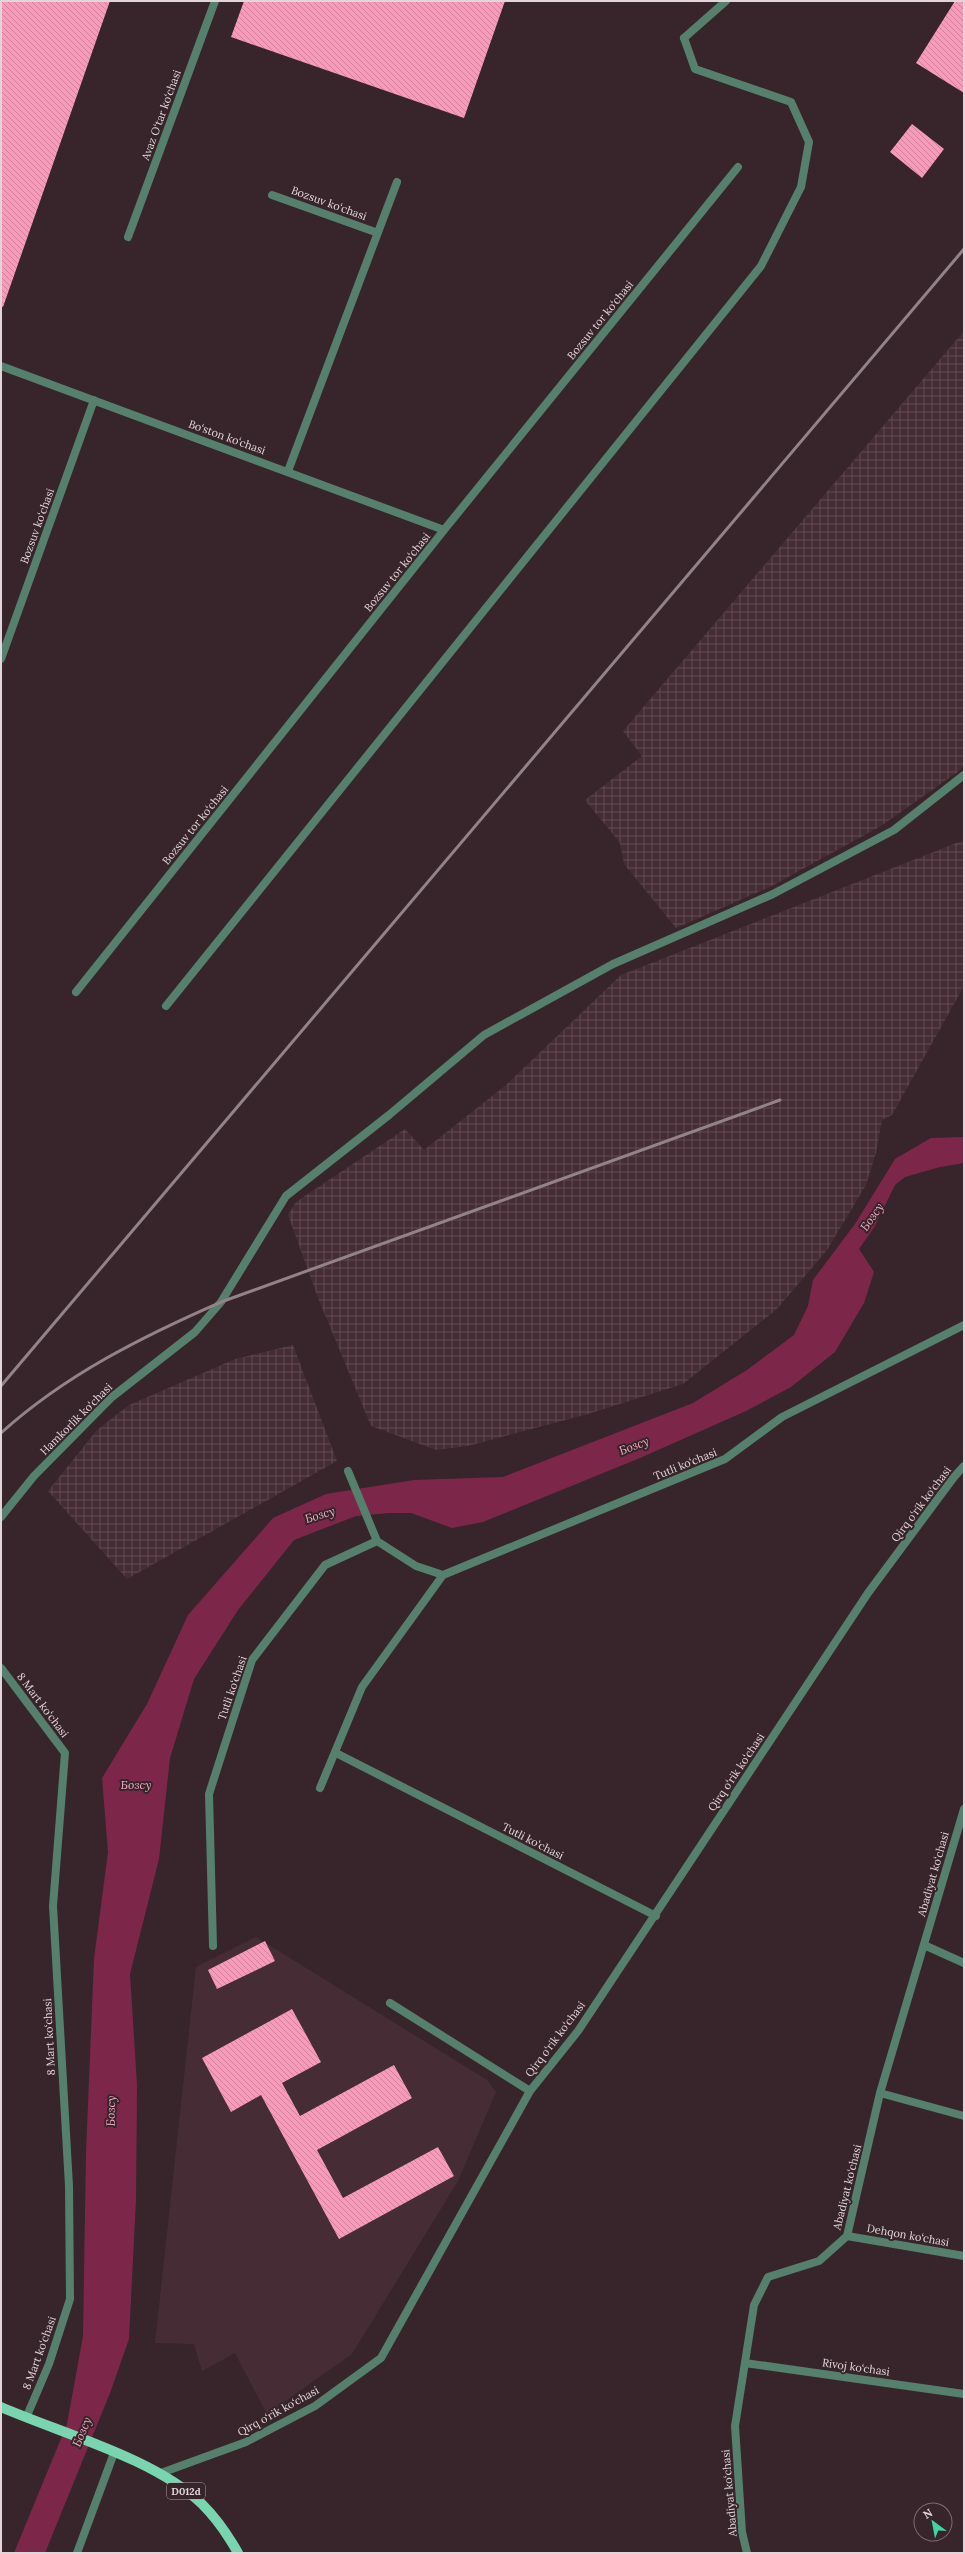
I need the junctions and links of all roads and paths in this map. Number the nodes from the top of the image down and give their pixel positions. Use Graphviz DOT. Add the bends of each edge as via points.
graph roads {
  1 [pos="216,1"];
  2 [pos="726,1"];
  3 [pos="738,168"];
  4 [pos="397,182"];
  5 [pos="272,195"];
  6 [pos="378,233"];
  7 [pos="128,237"];
  8 [pos="1,366"];
  9 [pos="94,400"];
  10 [pos="288,471"];
  11 [pos="444,530"];
  12 [pos="1,659"];
  13 [pos="964,775"];
  14 [pos="76,992"];
  15 [pos="166,1006"];
  16 [pos="964,1325"];
  17 [pos="964,1466"];
  18 [pos="348,1471"];
  19 [pos="1,1517"];
  20 [pos="377,1541"];
  21 [pos="443,1575"];
  22 [pos="1,1668"];
  23 [pos="336,1753"];
  24 [pos="320,1788"];
  25 [pos="964,1809"];
  26 [pos="656,1916"];
  27 [pos="213,1946"];
  28 [pos="924,1946"];
  29 [pos="964,1963"];
  30 [pos="390,2003"];
  31 [pos="530,2091"];
  32 [pos="880,2093"];
  33 [pos="964,2116"];
  34 [pos="848,2236"];
  35 [pos="964,2256"];
  36 [pos="745,2363"];
  37 [pos="964,2394"];
  38 [pos="1,2407"];
  39 [pos="26,2418"];
  40 [pos="114,2453"];
  41 [pos="161,2473"];
  42 [pos="77,2553"];
  43 [pos="238,2553"];
  44 [pos="747,2553"];
  1 -- 7 [label="street, Avaz O‘tar ko‘chasi"];
  2 -- 15 [label="street" via="684,38 695,69 791,102 809,142 801,187 762,266"];
  3 -- 11 [label="street, Bozsuv tor ko‘chasi"];
  4 -- 6 [label="street"];
  5 -- 6 [label="street, Bozsuv ko‘chasi"];
  6 -- 10 [label="street"];
  8 -- 9 [label="street, Bo‘ston ko‘chasi"];
  9 -- 10 [label="street, Bo‘ston ko‘chasi"];
  9 -- 12 [label="street, Bozsuv ko‘chasi"];
  10 -- 11 [label="street, Bo‘ston ko‘chasi"];
  11 -- 14 [label="street, Bozsuv tor ko‘chasi"];
  13 -- 19 [label="street, Hamkorlik ko‘chasi" via="894,830 772,894 613,964 484,1035 389,1115 286,1196 222,1302 195,1332 112,1397 34,1476"];
  16 -- 21 [label="street, Tutli ko‘chasi" via="782,1417 725,1459"];
  17 -- 26 [label="street, Qirq o‘rik ko‘chasi" via="868,1593"];
  18 -- 20 [label="street"];
  20 -- 21 [label="street" via="416,1566"];
  20 -- 27 [label="street, Tutli ko‘chasi" via="326,1565 252,1660 209,1794"];
  21 -- 23 [label="street" via="362,1687"];
  22 -- 39 [label="street, 8 Mart ko‘chasi" via="65,1753 53,1906 69,2186 70,2299 49,2364"];
  23 -- 24 [label="street"];
  23 -- 26 [label="street, Tutli ko‘chasi"];
  25 -- 28 [label="street, Abadiyat ko‘chasi"];
  26 -- 31 [label="street, Qirq o‘rik ko‘chasi" via="578,2031"];
  28 -- 29 [label="street"];
  28 -- 32 [label="street, Abadiyat ko‘chasi"];
  30 -- 31 [label="street, Qirq o‘rik ko‘chasi"];
  31 -- 41 [label="street, Qirq o‘rik ko‘chasi" via="381,2358 308,2410 246,2442"];
  32 -- 33 [label="street"];
  32 -- 34 [label="street, Abadiyat ko‘chasi"];
  34 -- 35 [label="street, Dehqon ko‘chasi"];
  34 -- 36 [label="street, Abadiyat ko‘chasi" via="819,2261 768,2277 754,2305"];
  36 -- 37 [label="street, Rivoj ko‘chasi"];
  36 -- 44 [label="street, Abadiyat ko‘chasi" via="735,2426 742,2532"];
  38 -- 39 [label="main road, D012d"];
  39 -- 40 [label="main road, D012d"];
  40 -- 41 [label="main road, D012d"];
  40 -- 42 [label="street"];
  41 -- 43 [label="main road, D012d" via="210,2512 225,2530"];
}
